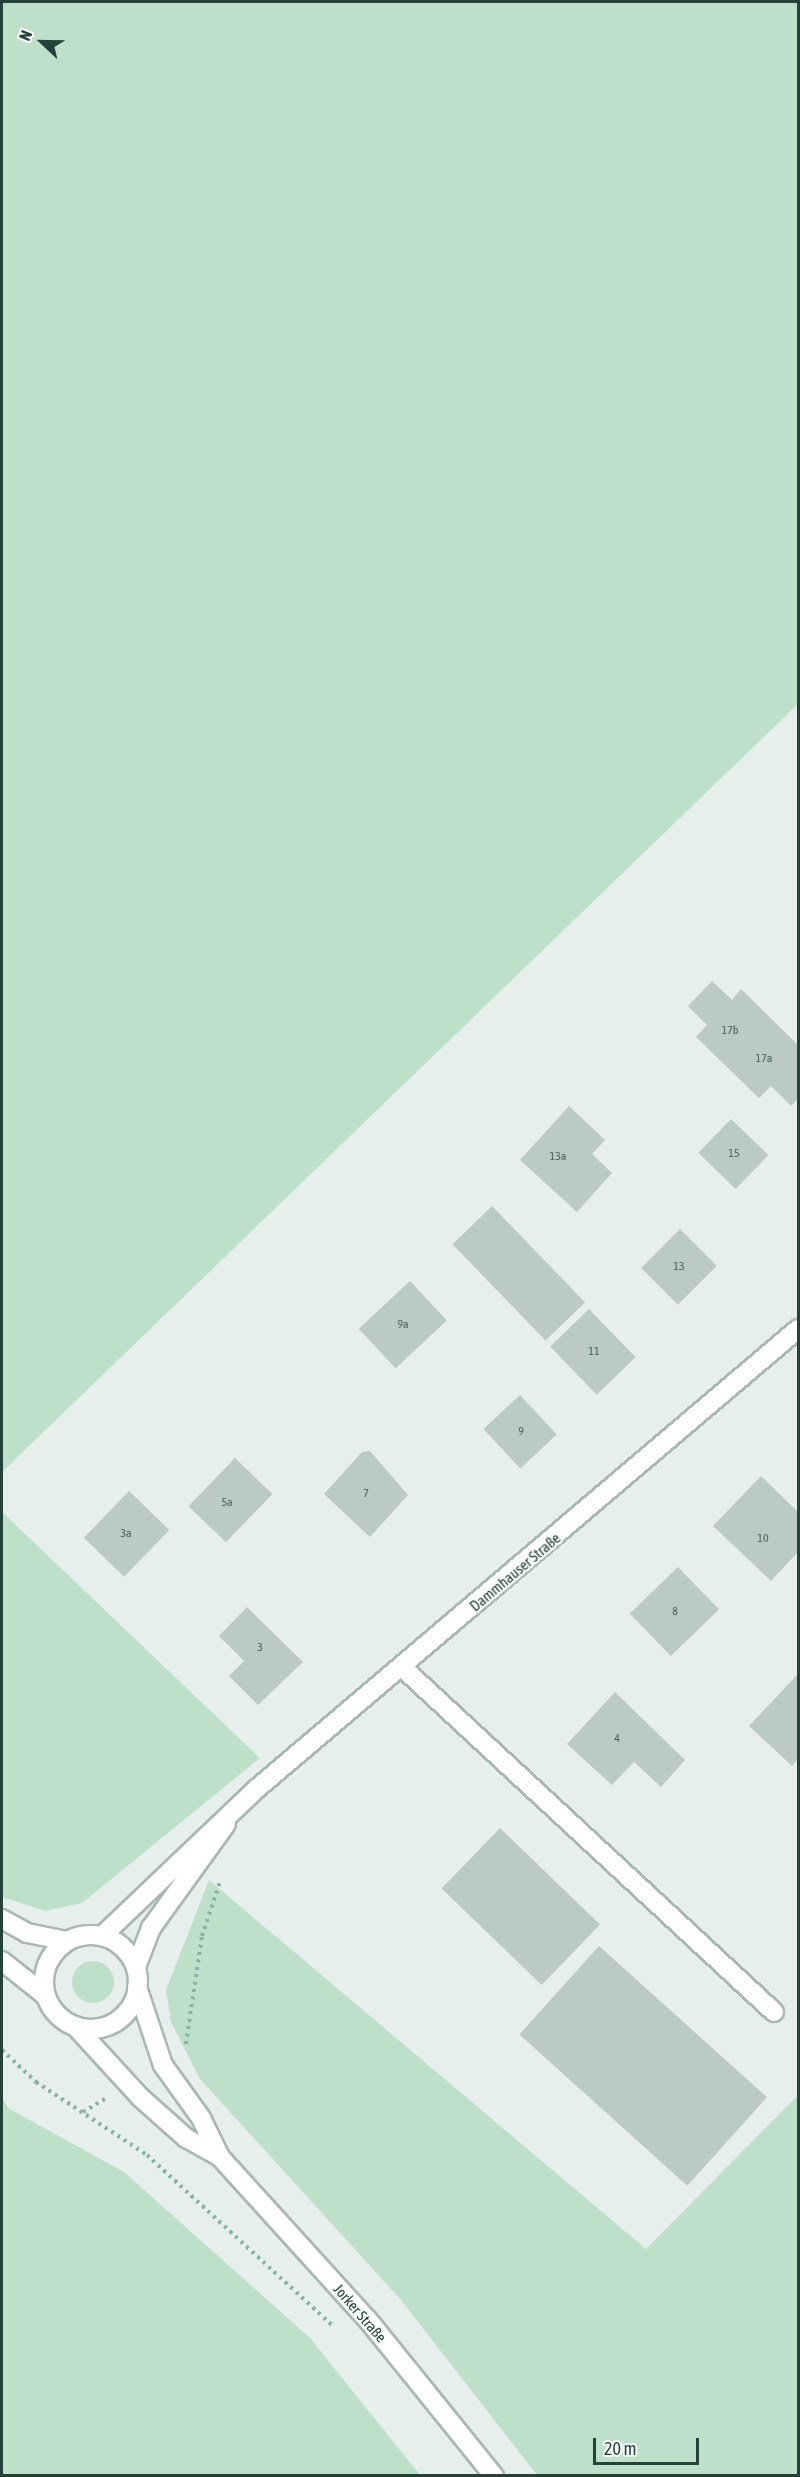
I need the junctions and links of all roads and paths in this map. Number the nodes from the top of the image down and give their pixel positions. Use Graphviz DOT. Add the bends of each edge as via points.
graph roads {
  1 [pos="798,1329"];
  2 [pos="403,1668"];
  3 [pos="231,1815"];
  4 [pos="223,1875"];
  5 [pos="2,1919"];
  6 [pos="102,1936"];
  7 [pos="68,1941"];
  8 [pos="2,1961"];
  9 [pos="135,1967"];
  10 [pos="137,1987"];
  11 [pos="46,1996"];
  12 [pos="774,2012"];
  13 [pos="75,2026"];
  14 [pos="2,2050"];
  15 [pos="163,2066"];
  16 [pos="129,2085"];
  17 [pos="83,2112"];
  18 [pos="219,2157"];
  19 [pos="338,2330"];
  20 [pos="494,2475"];
  1 -- 2 [label="street, Dammhauser Straße"];
  2 -- 3 [label="street, Dammhauser Straße"];
  2 -- 12 [label="street"];
  3 -- 6 [label="street, Dammhauser Straße"];
  3 -- 9 [label="street, Dammhauser Straße" via="151,1928"];
  4 -- 15 [label="path" via="202,1936 186,2045"];
  5 -- 7 [label="street" via="27,1934"];
  6 -- 7 [label="street"];
  6 -- 9 [label="street" via="122,1947"];
  7 -- 11 [label="street" via="49,1961"];
  8 -- 11 [label="street"];
  9 -- 10 [label="street"];
  10 -- 13 [label="street" via="128,2011 115,2022 91,2029"];
  10 -- 15 [label="street, Jorker Straße"];
  11 -- 13 [label="street" via="57,2014"];
  13 -- 16 [label="street, Jorker Straße"];
  14 -- 17 [label="path" via="36,2082"];
  15 -- 18 [label="street, Jorker Straße" via="201,2118"];
  16 -- 17 [label="path"];
  16 -- 18 [label="street, Jorker Straße" via="186,2138"];
  17 -- 19 [label="path" via="147,2155"];
  18 -- 20 [label="street, Jorker Straße" via="368,2320"];
}
